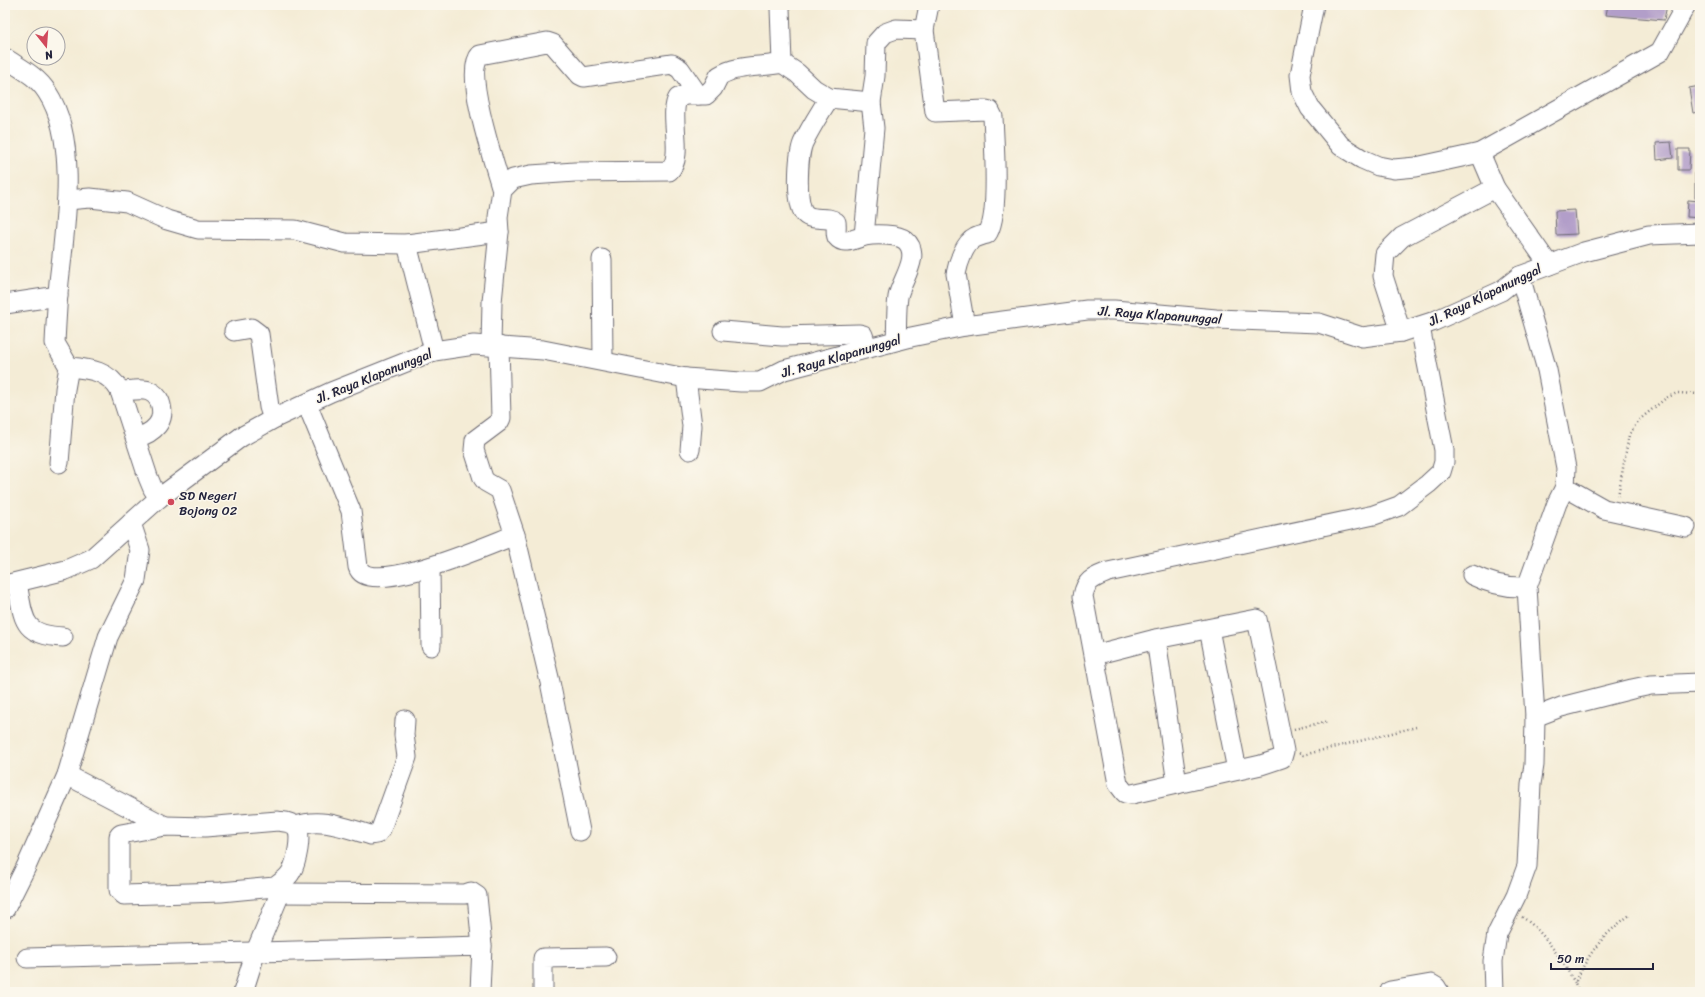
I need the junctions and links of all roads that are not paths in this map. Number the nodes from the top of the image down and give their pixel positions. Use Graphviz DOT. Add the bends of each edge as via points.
graph roads {
  1 [pos="929,5"];
  2 [pos="1314,5"];
  3 [pos="1686,5"];
  4 [pos="780,8"];
  5 [pos="924,30"];
  6 [pos="5,58"];
  7 [pos="782,63"];
  8 [pos="698,95"];
  9 [pos="829,98"];
  10 [pos="871,102"];
  11 [pos="1480,153"];
  12 [pos="1495,188"];
  13 [pos="502,190"];
  14 [pos="67,200"];
  15 [pos="499,232"];
  16 [pos="1700,232"];
  17 [pos="864,236"];
  18 [pos="407,244"];
  19 [pos="602,259"];
  20 [pos="1549,265"];
  21 [pos="1520,276"];
  22 [pos="58,296"];
  23 [pos="5,304"];
  24 [pos="965,326"];
  25 [pos="1420,327"];
  26 [pos="723,330"];
  27 [pos="234,331"];
  28 [pos="1401,332"];
  29 [pos="896,340"];
  30 [pos="495,346"];
  31 [pos="860,350"];
  32 [pos="434,351"];
  33 [pos="603,361"];
  34 [pos="70,366"];
  35 [pos="686,378"];
  36 [pos="120,391"];
  37 [pos="307,404"];
  38 [pos="275,418"];
  39 [pos="136,438"];
  40 [pos="690,450"];
  41 [pos="59,463"];
  42 [pos="1566,487"];
  43 [pos="159,498"];
  44 [pos="131,523"];
  45 [pos="1686,527"];
  46 [pos="515,535"];
  47 [pos="430,568"];
  48 [pos="1472,575"];
  49 [pos="11,584"];
  50 [pos="1527,587"];
  51 [pos="1209,629"];
  52 [pos="63,637"];
  53 [pos="1156,639"];
  54 [pos="430,646"];
  55 [pos="1094,654"];
  56 [pos="1700,683"];
  57 [pos="1535,717"];
  58 [pos="405,720"];
  59 [pos="1238,770"];
  60 [pos="67,775"];
  61 [pos="1177,784"];
  62 [pos="165,826"];
  63 [pos="296,826"];
  64 [pos="580,831"];
  65 [pos="277,890"];
  66 [pos="5,909"];
  67 [pos="482,946"];
  68 [pos="256,952"];
  69 [pos="26,958"];
  70 [pos="606,958"];
  71 [pos="1390,991"];
  72 [pos="243,992"];
  73 [pos="480,992"];
  74 [pos="543,992"];
  75 [pos="1439,992"];
  76 [pos="1494,992"];
  1 -- 5 [label="street"];
  2 -- 11 [label="street" via="1300,75 1302,92 1310,108 1341,146 1378,166 1394,169 1416,167"];
  3 -- 11 [label="street" via="1660,52"];
  4 -- 7 [label="street"];
  5 -- 10 [label="street" via="896,29 885,33 876,43 876,76"];
  5 -- 24 [label="street" via="935,112 986,110 990,111 993,117 995,202 992,225 987,234 973,238 956,274"];
  6 -- 14 [label="street" via="36,79 47,92 58,114 64,140"];
  7 -- 8 [label="street" via="740,68 723,74 717,78 710,92"];
  7 -- 9 [label="street"];
  8 -- 13 [label="street" via="685,95 676,102 677,142 669,171 531,175 513,179"];
  8 -- 13 [label="street" via="680,69 672,64 584,77 553,44 547,42 480,55 474,71 478,106"];
  9 -- 10 [label="street"];
  9 -- 17 [label="street" via="803,144 800,156 799,203 807,216 836,222 837,238 842,241 856,240"];
  10 -- 17 [label="street" via="874,128"];
  11 -- 12 [label="street"];
  12 -- 20 [label="street"];
  12 -- 28 [label="street" via="1402,237 1385,254 1384,276"];
  13 -- 15 [label="street" via="498,217"];
  14 -- 18 [label="street" via="90,198 127,202 167,220 198,229 295,230 344,243"];
  14 -- 22 [label="street"];
  15 -- 18 [label="street"];
  15 -- 30 [label="street" via="492,302"];
  16 -- 20 [label="street, Jl. Raya Klapanunggal" via="1649,235 1584,252"];
  17 -- 29 [label="street" via="892,236 904,240 910,248 909,271 897,299"];
  18 -- 32 [label="street"];
  19 -- 33 [label="street"];
  20 -- 21 [label="street, Jl. Raya Klapanunggal"];
  21 -- 25 [label="street, Jl. Raya Klapanunggal" via="1500,291"];
  21 -- 42 [label="street" via="1547,370 1566,468"];
  22 -- 23 [label="street"];
  22 -- 34 [label="street" via="55,343"];
  24 -- 28 [label="street, Jl. Raya Klapanunggal" via="1087,310 1114,310 1216,319 1319,323 1362,337"];
  24 -- 29 [label="street, Jl. Raya Klapanunggal"];
  25 -- 28 [label="street, Jl. Raya Klapanunggal"];
  25 -- 55 [label="street" via="1444,450 1441,472 1399,506 1374,515 1108,572 1095,577 1085,586 1082,596"];
  26 -- 31 [label="street" via="782,336 859,334 863,335 866,344"];
  27 -- 38 [label="street" via="251,328 259,334 270,407"];
  29 -- 31 [label="street, Jl. Raya Klapanunggal"];
  30 -- 32 [label="street, Jl. Raya Klapanunggal" via="474,345"];
  30 -- 33 [label="street, Jl. Raya Klapanunggal" via="543,350"];
  30 -- 46 [label="street" via="501,418 478,437 474,444 483,478 500,490"];
  31 -- 35 [label="street, Jl. Raya Klapanunggal" via="784,370 760,382"];
  32 -- 37 [label="street, Jl. Raya Klapanunggal"];
  33 -- 35 [label="street, Jl. Raya Klapanunggal"];
  34 -- 36 [label="street" via="96,370 109,376"];
  34 -- 41 [label="street" via="64,389"];
  35 -- 40 [label="street" via="692,426"];
  36 -- 39 [label="street"];
  36 -- 39 [label="street" via="148,390 158,398 161,420 156,428"];
  37 -- 38 [label="street, Jl. Raya Klapanunggal"];
  37 -- 47 [label="street" via="350,507 358,567 361,572 369,576 387,577"];
  38 -- 43 [label="street, Jl. Raya Klapanunggal" via="230,445"];
  39 -- 43 [label="street" via="153,490"];
  42 -- 45 [label="street" via="1604,509"];
  42 -- 50 [label="street" via="1556,503"];
  43 -- 44 [label="street, Jl. Raya Klapanunggal"];
  44 -- 49 [label="street, Jl. Raya Klapanunggal" via="91,559 66,570"];
  44 -- 60 [label="street" via="140,550 136,580 108,637"];
  46 -- 47 [label="street"];
  46 -- 64 [label="street" via="550,682"];
  47 -- 54 [label="street"];
  48 -- 50 [label="street" via="1510,588"];
  49 -- 52 [label="street" via="27,624 35,632 46,636"];
  50 -- 57 [label="street"];
  51 -- 53 [label="street"];
  51 -- 59 [label="street"];
  51 -- 59 [label="street" via="1257,619 1263,647 1283,756 1261,765"];
  53 -- 55 [label="street"];
  53 -- 61 [label="street"];
  55 -- 61 [label="street" via="1120,789 1132,794"];
  56 -- 57 [label="street" via="1651,685 1561,707"];
  57 -- 76 [label="street" via="1526,866 1516,896 1497,934 1493,961"];
  58 -- 63 [label="street" via="407,757 378,834 371,835 309,821"];
  59 -- 61 [label="street"];
  60 -- 62 [label="street"];
  60 -- 66 [label="street"];
  62 -- 63 [label="street" via="205,827 278,821"];
  62 -- 65 [label="street" via="119,836 119,890 124,895"];
  63 -- 65 [label="street" via="299,834 291,873"];
  65 -- 67 [label="street" via="465,894 471,892 477,896"];
  65 -- 68 [label="street"];
  67 -- 68 [label="street"];
  67 -- 73 [label="street"];
  68 -- 69 [label="street"];
  68 -- 72 [label="street"];
  70 -- 74 [label="street" via="543,958"];
  71 -- 75 [label="street" via="1431,984"];
}
